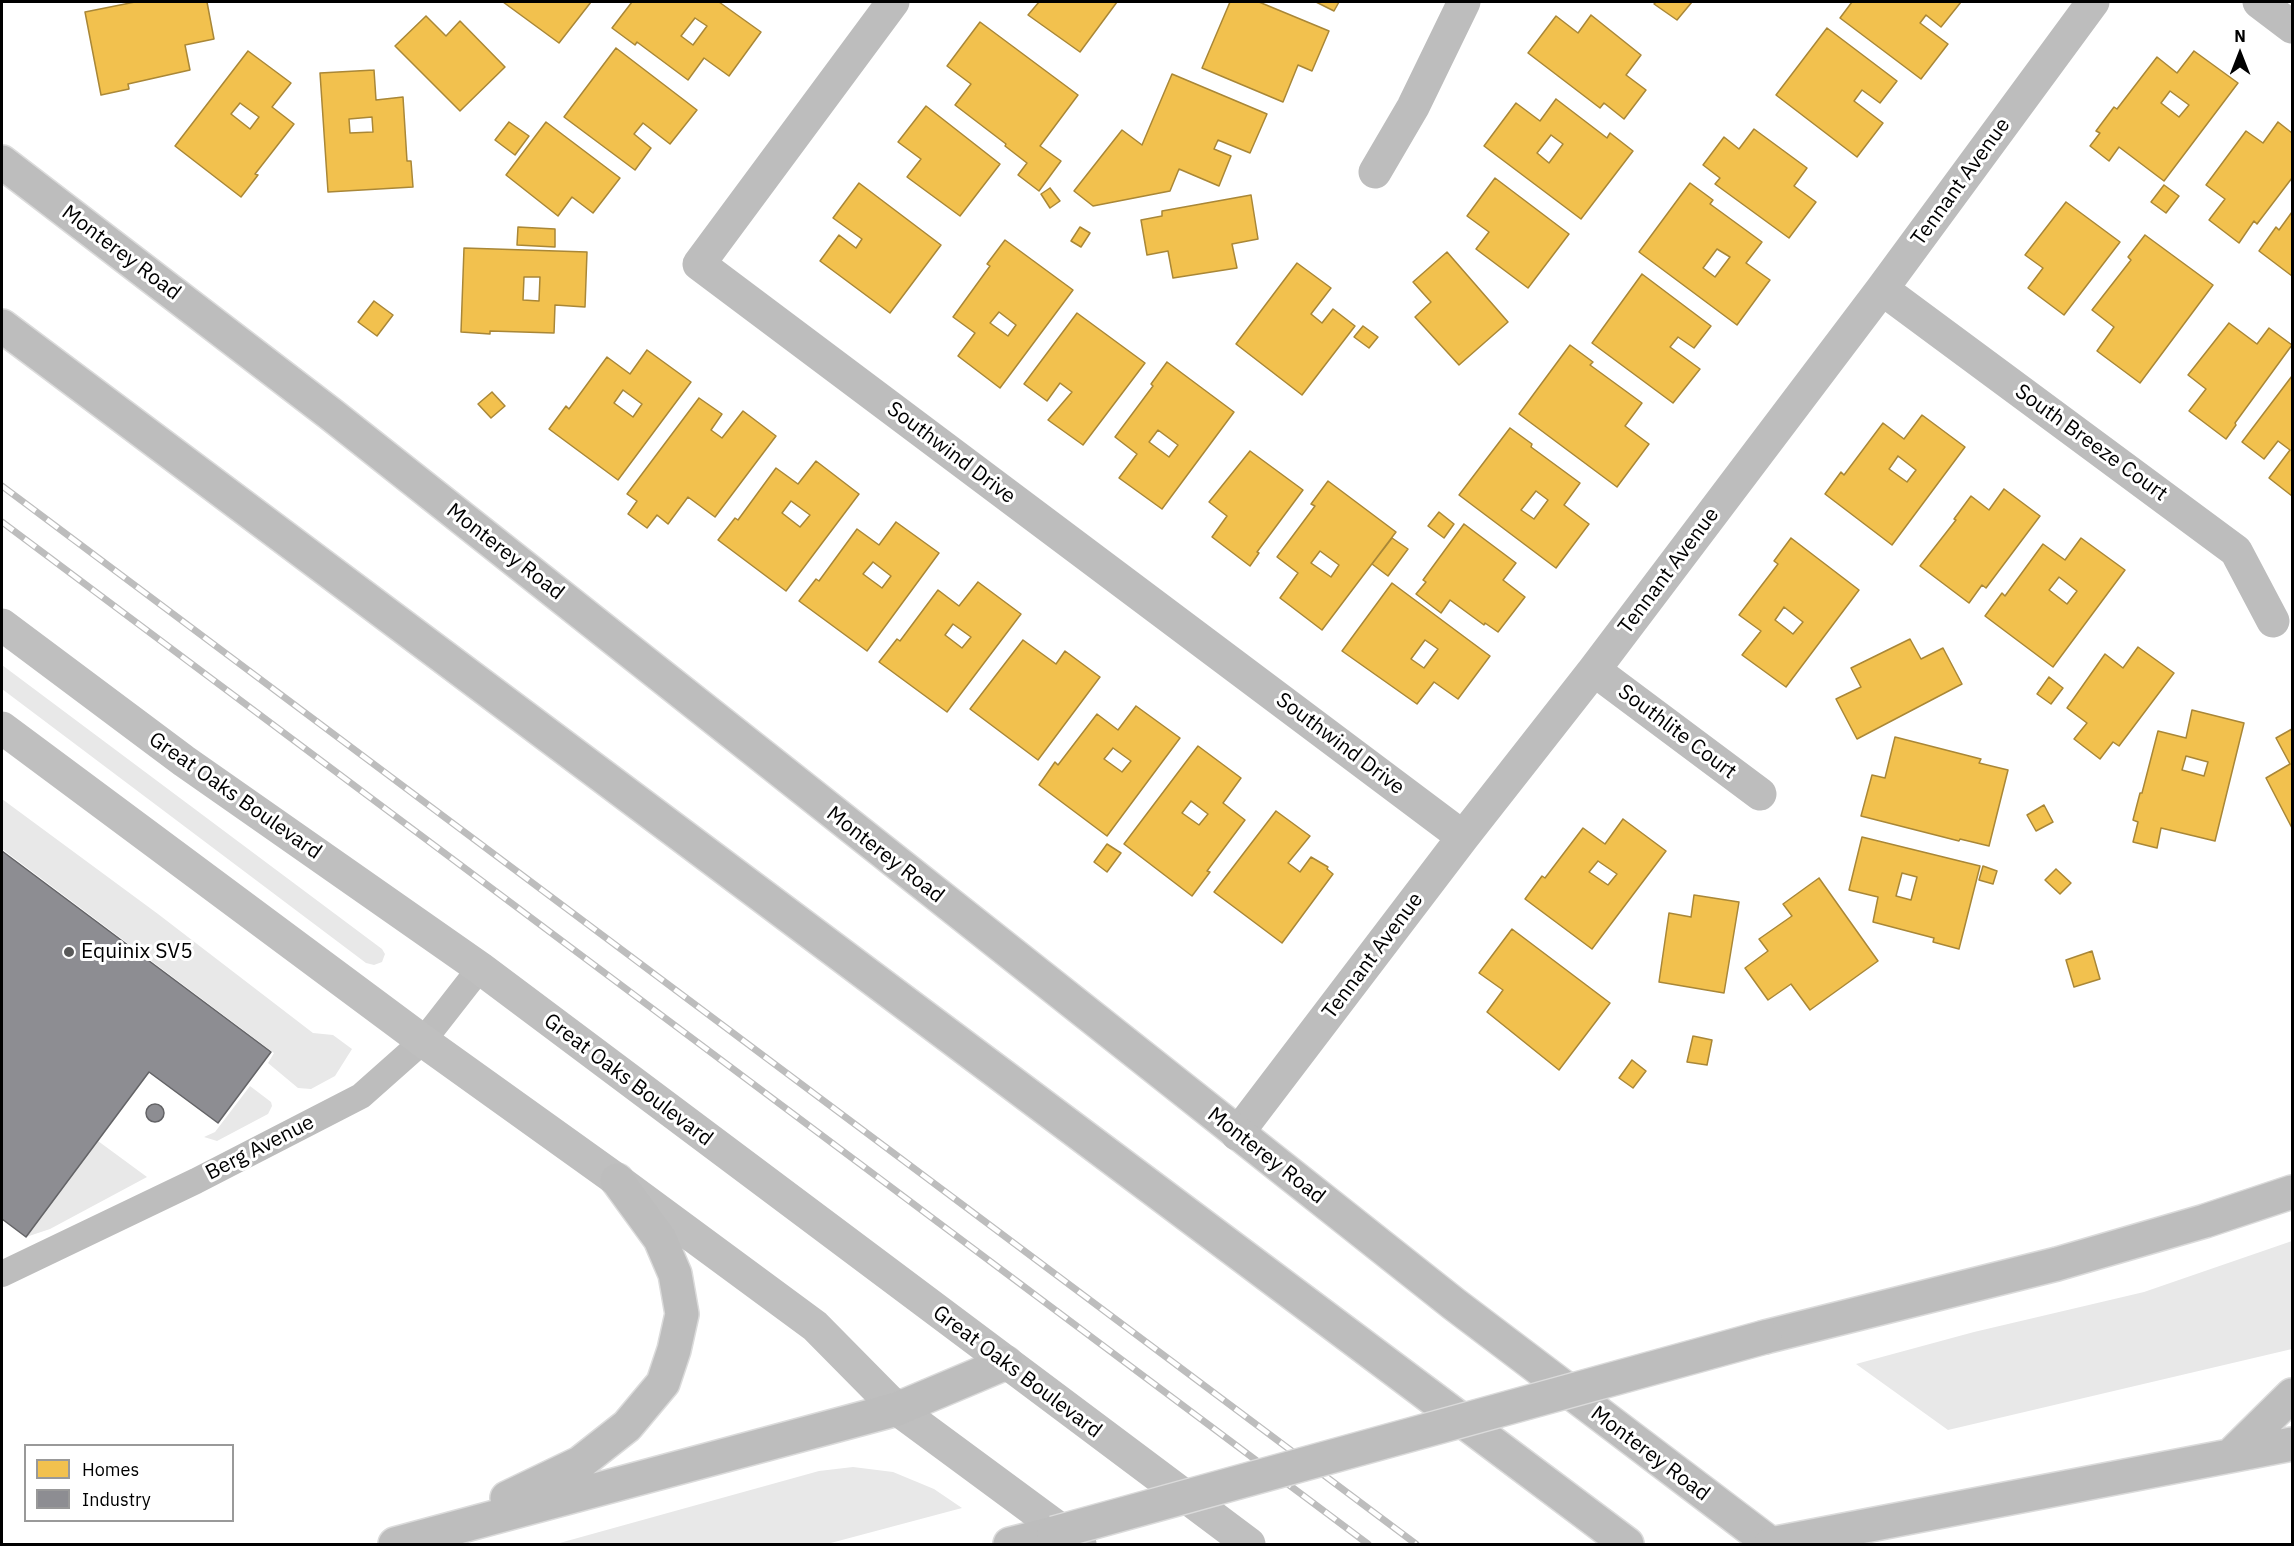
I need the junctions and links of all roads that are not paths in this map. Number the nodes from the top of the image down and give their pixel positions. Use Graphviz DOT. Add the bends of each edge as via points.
graph roads {
  1 [pos="893,2"];
  2 [pos="1464,2"];
  3 [pos="2093,2"];
  4 [pos="2259,2"];
  5 [pos="2292,27"];
  6 [pos="2,162"];
  7 [pos="1375,172"];
  8 [pos="1882,289"];
  9 [pos="2,326"];
  10 [pos="2273,621"];
  11 [pos="2,626"];
  12 [pos="1594,670"];
  13 [pos="2,728"];
  14 [pos="1760,794"];
  15 [pos="1463,837"];
  16 [pos="480,968"];
  17 [pos="423,1041"];
  18 [pos="1237,1134"];
  19 [pos="617,1180"];
  20 [pos="2292,1192"];
  21 [pos="2,1274"];
  22 [pos="1006,1363"];
  23 [pos="2292,1395"];
  24 [pos="897,1409"];
  25 [pos="2292,1444"];
  26 [pos="2231,1455"];
  27 [pos="429,1535"];
  28 [pos="395,1545"];
  29 [pos="1010,1545"];
  30 [pos="1080,1545"];
  31 [pos="1249,1545"];
  32 [pos="1627,1545"];
  33 [pos="1771,1545"];
  1 -- 15 [label="main road, Southwind Drive" via="699,264"];
  2 -- 7 [label="main road" via="1413,107"];
  3 -- 8 [label="main road, Tennant Avenue"];
  4 -- 5 [label="main road"];
  6 -- 18 [label="main road, Monterey Road" via="341,423"];
  8 -- 10 [label="main road, South Breeze Court" via="2236,551"];
  8 -- 12 [label="main road, Tennant Avenue"];
  9 -- 32 [label="main road"];
  11 -- 16 [label="main road, Great Oaks Boulevard" via="184,761"];
  12 -- 14 [label="main road, Southlite Court"];
  12 -- 15 [label="main road, Tennant Avenue"];
  13 -- 17 [label="main road"];
  15 -- 18 [label="main road, Tennant Avenue"];
  16 -- 17 [label="lane, Berg Avenue"];
  16 -- 22 [label="main road, Great Oaks Boulevard"];
  17 -- 19 [label="main road"];
  17 -- 21 [label="lane, Berg Avenue" via="361,1096"];
  18 -- 33 [label="main road, Monterey Road"];
  19 -- 24 [label="main road" via="815,1326"];
  19 -- 27 [label="main road" via="660,1239 675,1274 682,1314 663,1383 627,1426 580,1463"];
  20 -- 29 [label="main road, bridge" via="2057,1264 1765,1337"];
  22 -- 24 [label="main road"];
  22 -- 31 [label="main road, Great Oaks Boulevard"];
  23 -- 26 [label="main road"];
  24 -- 27 [label="main road"];
  24 -- 30 [label="main road"];
  25 -- 26 [label="main road"];
  26 -- 33 [label="main road"];
  27 -- 28 [label="main road"];
}
